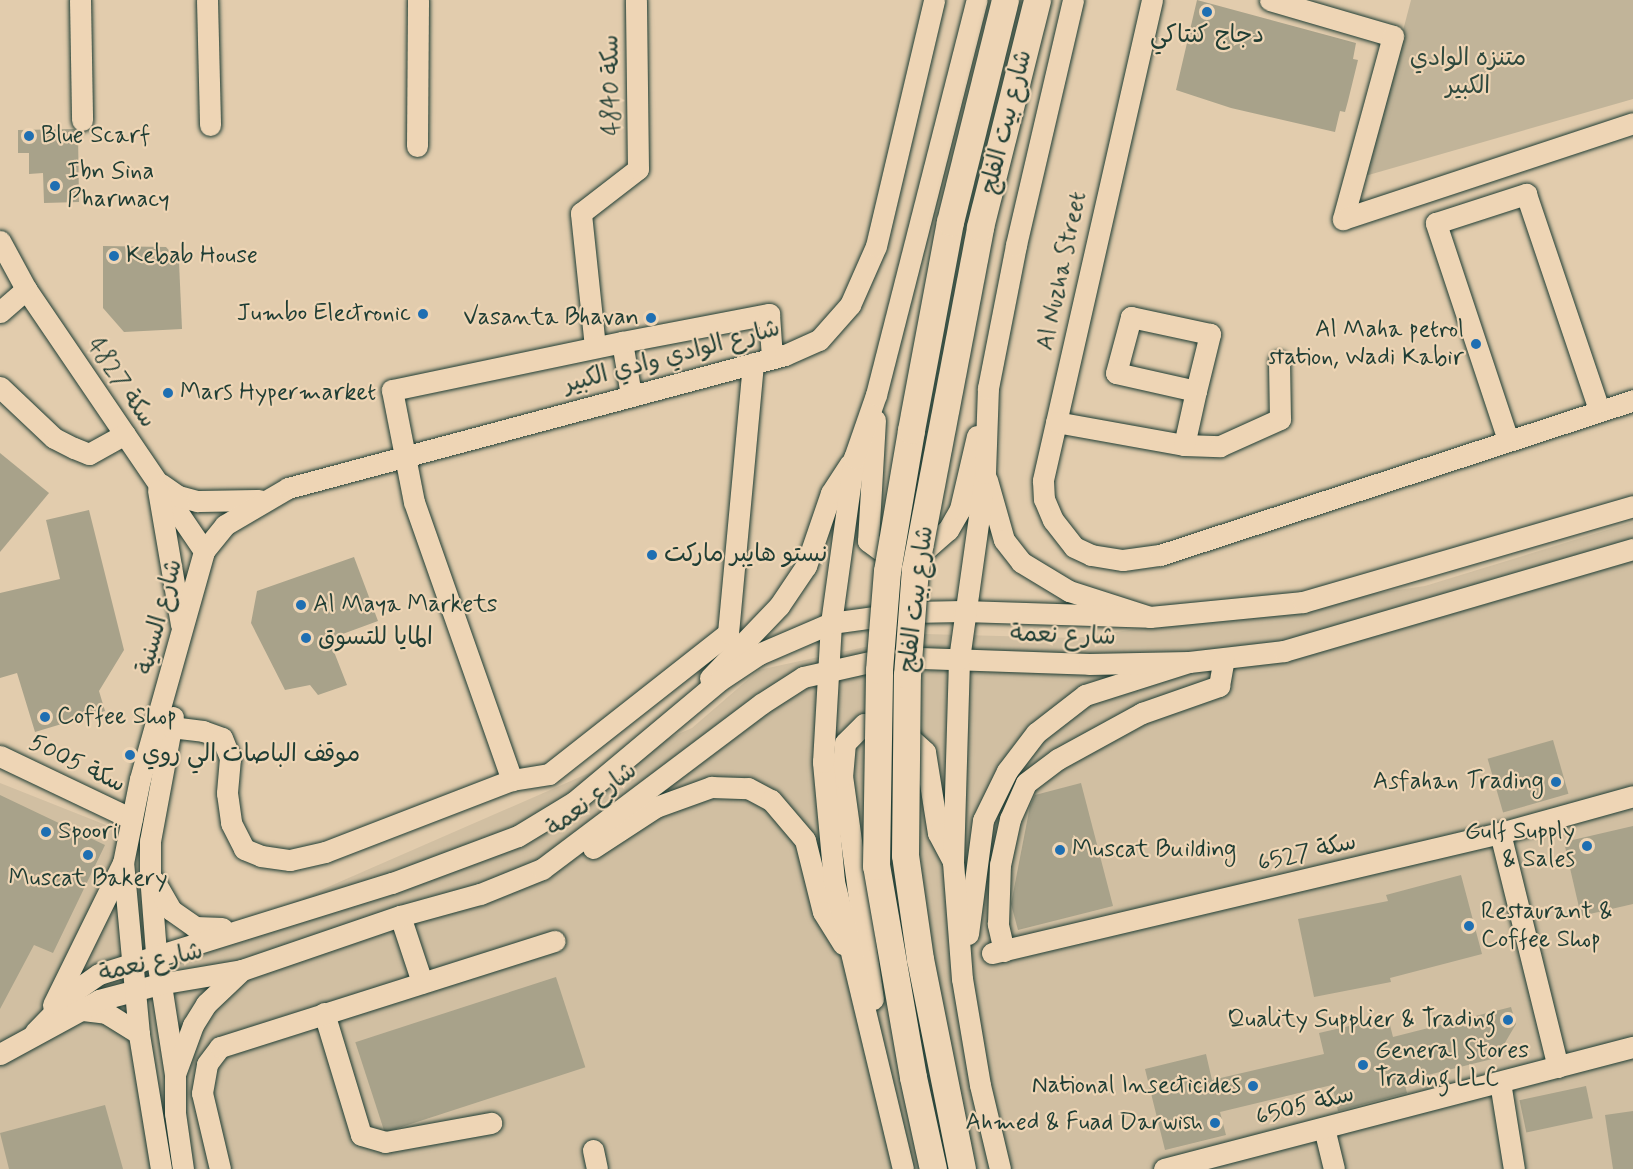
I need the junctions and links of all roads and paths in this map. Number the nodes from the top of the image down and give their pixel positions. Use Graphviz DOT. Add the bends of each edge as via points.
graph roads {
  1 [pos="80,0"];
  2 [pos="207,0"];
  3 [pos="418,0"];
  4 [pos="636,0"];
  5 [pos="934,0"];
  6 [pos="977,0"];
  7 [pos="1005,0"];
  8 [pos="1037,0"];
  9 [pos="1073,0"];
  10 [pos="1152,0"];
  11 [pos="1270,0"];
  12 [pos="82,120"];
  13 [pos="1633,123"];
  14 [pos="210,125"];
  15 [pos="417,146"];
  16 [pos="0,241"];
  17 [pos="26,289"];
  18 [pos="0,312"];
  19 [pos="622,342"];
  20 [pos="595,348"];
  21 [pos="763,361"];
  22 [pos="1279,362"];
  23 [pos="0,387"];
  24 [pos="988,388"];
  25 [pos="1196,392"];
  26 [pos="631,395"];
  27 [pos="876,396"];
  28 [pos="1631,402"];
  29 [pos="1599,410"];
  30 [pos="1056,422"];
  31 [pos="125,434"];
  32 [pos="1508,440"];
  33 [pos="1184,445"];
  34 [pos="403,456"];
  35 [pos="854,459"];
  36 [pos="985,473"];
  37 [pos="156,480"];
  38 [pos="269,498"];
  39 [pos="1633,506"];
  40 [pos="1633,549"];
  41 [pos="204,551"];
  42 [pos="963,611"];
  43 [pos="1150,617"];
  44 [pos="831,623"];
  45 [pos="182,633"];
  46 [pos="958,659"];
  47 [pos="1224,659"];
  48 [pos="1189,662"];
  49 [pos="831,668"];
  50 [pos="681,711"];
  51 [pos="171,727"];
  52 [pos="0,756"];
  53 [pos="512,780"];
  54 [pos="1633,796"];
  55 [pos="132,819"];
  56 [pos="1500,833"];
  57 [pos="953,862"];
  58 [pos="123,863"];
  59 [pos="542,869"];
  60 [pos="150,875"];
  61 [pos="400,916"];
  62 [pos="234,929"];
  63 [pos="555,941"];
  64 [pos="156,953"];
  65 [pos="853,960"];
  66 [pos="131,963"];
  67 [pos="242,970"];
  68 [pos="962,979"];
  69 [pos="422,982"];
  70 [pos="159,984"];
  71 [pos="135,989"];
  72 [pos="83,1010"];
  73 [pos="324,1013"];
  74 [pos="43,1024"];
  75 [pos="139,1034"];
  76 [pos="874,1042"];
  77 [pos="25,1043"];
  78 [pos="1633,1047"];
  79 [pos="0,1054"];
  80 [pos="1558,1067"];
  81 [pos="175,1074"];
  82 [pos="1500,1082"];
  83 [pos="202,1093"];
  84 [pos="491,1123"];
  85 [pos="1324,1128"];
  86 [pos="178,1137"];
  87 [pos="1201,1164"];
  88 [pos="161,1169"];
  89 [pos="183,1169"];
  90 [pos="220,1169"];
  91 [pos="903,1169"];
  92 [pos="933,1169"];
  93 [pos="962,1169"];
  94 [pos="1000,1169"];
  95 [pos="1164,1169"];
  96 [pos="1334,1169"];
  97 [pos="1514,1169"];
  1 -- 12 [label="street"];
  2 -- 14 [label="street"];
  3 -- 15 [label="street"];
  4 -- 20 [label="street, سكة 4840" via="638,169 581,213"];
  5 -- 21 [label="street, شارع الوادي وادي الكبير" via="876,246 850,305 819,340"];
  6 -- 27 [label="street"];
  7 -- 92 [label="main road, شارع بيت الفلج, bridge" via="950,222 915,407 887,571 879,670 876,866"];
  8 -- 93 [label="main road, شارع بيت الفلج, bridge" via="980,227 915,569 907,675 905,855 920,959"];
  9 -- 24 [label="street" via="1016,244"];
  10 -- 30 [label="street, Al Nuzha Street"];
  11 -- 13 [label="street" via="1394,36 1343,219"];
  16 -- 17 [label="street, سكة 4827"];
  17 -- 18 [label="street"];
  17 -- 31 [label="street, سكة 4827"];
  19 -- 20 [label="street"];
  19 -- 21 [label="street" via="769,314"];
  19 -- 26 [label="street"];
  20 -- 34 [label="street" via="392,390"];
  21 -- 26 [label="street, شارع الوادي وادي الكبير"];
  21 -- 53 [label="street" via="747,413 728,633 549,774"];
  22 -- 33 [label="street" via="1280,419 1220,446"];
  23 -- 31 [label="street" via="54,438 89,454"];
  24 -- 27 [label="street" via="960,510 948,530 927,548 905,554 879,549 868,541"];
  24 -- 36 [label="street"];
  25 -- 25 [label="street" via="1210,334 1131,317 1116,374"];
  25 -- 33 [label="street"];
  26 -- 34 [label="street, شارع الوادي وادي الكبير"];
  27 -- 35 [label="street"];
  28 -- 29 [label="street"];
  29 -- 32 [label="street"];
  29 -- 32 [label="street" via="1526,194 1436,223"];
  30 -- 32 [label="street, Al Nuzha Street" via="1043,481 1044,499 1053,520 1074,547 1091,555 1123,560 1160,555"];
  30 -- 33 [label="street"];
  31 -- 37 [label="street, سكة 4827"];
  34 -- 38 [label="street, شارع الوادي وادي الكبير" via="288,488"];
  34 -- 53 [label="street" via="414,502"];
  35 -- 44 [label="street"];
  35 -- 50 [label="street" via="831,493 806,566 779,606"];
  36 -- 42 [label="street"];
  36 -- 43 [label="street" via="1004,540 1022,562 1069,591"];
  37 -- 38 [label="street" via="178,496 197,501"];
  37 -- 41 [label="street, سكة 4827"];
  37 -- 45 [label="street"];
  38 -- 41 [label="street, شارع الوادي وادي الكبير" via="225,525"];
  39 -- 43 [label="street, شارع نعمة" via="1303,602"];
  40 -- 47 [label="street" via="1315,643"];
  41 -- 45 [label="street, شارع السنية"];
  41 -- 51 [label="street, شارع السنية"];
  42 -- 43 [label="street, شارع نعمة"];
  42 -- 44 [label="street, شارع نعمة" via="911,612"];
  42 -- 46 [label="street"];
  44 -- 49 [label="street"];
  44 -- 50 [label="street, شارع نعمة" via="759,654"];
  45 -- 55 [label="street, شارع السنية"];
  46 -- 48 [label="street, شارع نعمة" via="1089,664"];
  46 -- 49 [label="street, شارع نعمة" via="892,657"];
  46 -- 57 [label="street"];
  47 -- 48 [label="street"];
  47 -- 56 [label="street, سكة 6527" via="1219,686 1142,713 1058,759 1026,783 1010,819 1000,865 998,952"];
  48 -- 68 [label="street" via="1118,682 1063,708 1036,733 1007,771 983,820"];
  49 -- 59 [label="street, شارع نعمة" via="803,677 761,704"];
  49 -- 65 [label="street" via="823,762 834,881"];
  50 -- 62 [label="street, شارع نعمة" via="574,802 518,836 392,883"];
  51 -- 53 [label="street" via="222,738 230,758 227,793 231,823 244,849 261,856 290,860 325,852"];
  51 -- 60 [label="street, شارع السنية" via="150,841"];
  52 -- 55 [label="street, سكة 5005"];
  54 -- 56 [label="street, سكة 6527"];
  55 -- 58 [label="street, شارع السنية"];
  56 -- 80 [label="street"];
  57 -- 68 [label="street"];
  57 -- 76 [label="street" via="938,833 925,752 902,731 864,724 846,743 842,777 872,979"];
  58 -- 66 [label="street, شارع السنية"];
  58 -- 74 [label="street"];
  59 -- 61 [label="street, شارع نعمة" via="480,894"];
  59 -- 65 [label="street" via="600,845 656,807 711,787 748,788 777,806 806,840 823,912"];
  60 -- 62 [label="street" via="171,910 195,927"];
  60 -- 64 [label="street, شارع السنية"];
  61 -- 67 [label="street, شارع نعمة"];
  61 -- 69 [label="street"];
  62 -- 64 [label="street, شارع نعمة"];
  63 -- 69 [label="street"];
  64 -- 66 [label="street, شارع نعمة"];
  64 -- 70 [label="street, شارع السنية"];
  65 -- 76 [label="street"];
  66 -- 71 [label="street, شارع السنية"];
  66 -- 74 [label="street, شارع نعمة" via="99,974"];
  67 -- 70 [label="street, شارع نعمة"];
  67 -- 81 [label="street" via="206,1004 193,1025"];
  68 -- 94 [label="street" via="980,1085"];
  69 -- 73 [label="street"];
  70 -- 71 [label="street, شارع نعمة"];
  70 -- 81 [label="street, شارع السنية"];
  71 -- 72 [label="street, شارع نعمة"];
  71 -- 75 [label="street, شارع السنية"];
  72 -- 75 [label="street" via="106,1012"];
  72 -- 77 [label="street, شارع نعمة"];
  73 -- 83 [label="street" via="220,1047 207,1064"];
  73 -- 84 [label="street" via="361,1135 386,1142"];
  74 -- 77 [label="street, شارع نعمة"];
  75 -- 88 [label="street, شارع السنية"];
  76 -- 91 [label="street"];
  77 -- 79 [label="street, شارع نعمة"];
  78 -- 80 [label="street, سكة 6505"];
  80 -- 82 [label="street, سكة 6505"];
  81 -- 86 [label="street, شارع السنية"];
  82 -- 85 [label="street, سكة 6505"];
  82 -- 97 [label="street"];
  83 -- 86 [label="street"];
  83 -- 90 [label="street"];
  85 -- 87 [label="street, سكة 6505"];
  85 -- 96 [label="street"];
  86 -- 89 [label="street, شارع السنية"];
  87 -- 95 [label="street, سكة 6505"];
}
